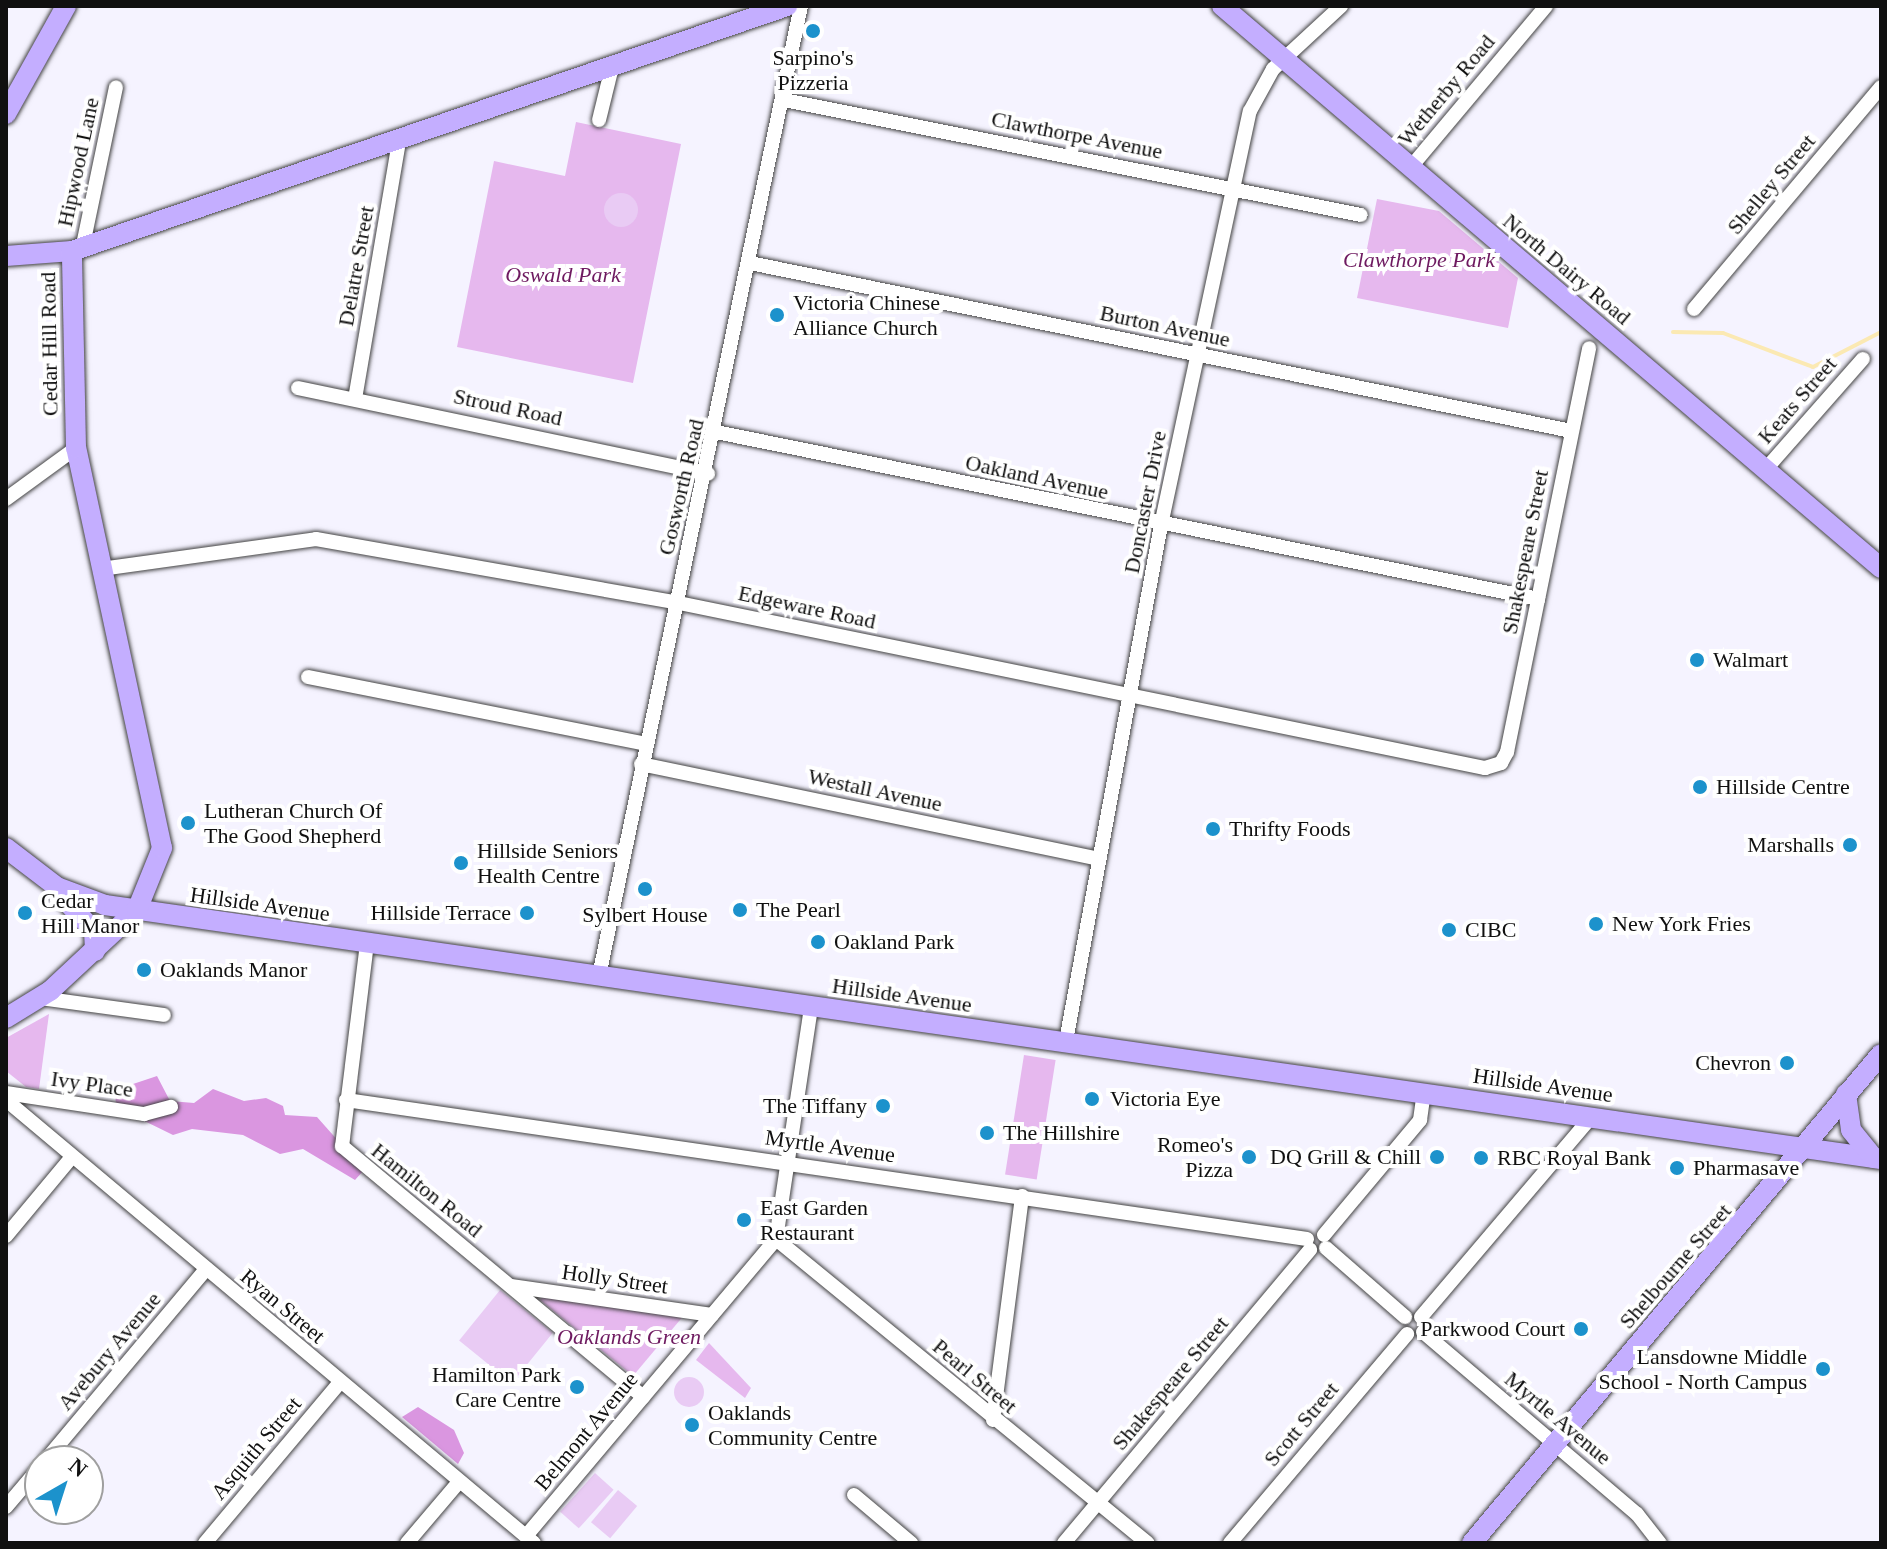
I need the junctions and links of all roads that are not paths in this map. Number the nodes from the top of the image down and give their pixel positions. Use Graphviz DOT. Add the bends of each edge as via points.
graph roads {
  1 [pos="66,6"];
  2 [pos="787,6"];
  3 [pos="801,6"];
  4 [pos="1222,6"];
  5 [pos="1341,6"];
  6 [pos="1546,6"];
  7 [pos="1283,58"];
  8 [pos="613,63"];
  9 [pos="116,87"];
  10 [pos="1881,87"];
  11 [pos="784,100"];
  12 [pos="6,114"];
  13 [pos="599,120"];
  14 [pos="399,141"];
  15 [pos="1411,167"];
  16 [pos="1235,186"];
  17 [pos="1361,215"];
  18 [pos="78,248"];
  19 [pos="7,256"];
  20 [pos="750,263"];
  21 [pos="1694,309"];
  22 [pos="1589,348"];
  23 [pos="1198,355"];
  24 [pos="1863,359"];
  25 [pos="298,388"];
  26 [pos="355,399"];
  27 [pos="1571,431"];
  28 [pos="716,432"];
  29 [pos="76,448"];
  30 [pos="1765,470"];
  31 [pos="708,474"];
  32 [pos="6,499"];
  33 [pos="1161,525"];
  34 [pos="1881,568"];
  35 [pos="101,569"];
  36 [pos="1538,599"];
  37 [pos="674,602"];
  38 [pos="308,677"];
  39 [pos="1130,695"];
  40 [pos="645,744"];
  41 [pos="1501,763"];
  42 [pos="641,764"];
  43 [pos="6,848"];
  44 [pos="1099,859"];
  45 [pos="47,880"];
  46 [pos="137,910"];
  47 [pos="367,943"];
  48 [pos="95,951"];
  49 [pos="599,976"];
  50 [pos="40,998"];
  51 [pos="811,1007"];
  52 [pos="164,1015"];
  53 [pos="6,1018"];
  54 [pos="1066,1041"];
  55 [pos="1881,1054"];
  56 [pos="6,1093"];
  57 [pos="1424,1093"];
  58 [pos="1846,1094"];
  59 [pos="6,1100"];
  60 [pos="346,1100"];
  61 [pos="171,1107"];
  62 [pos="1592,1116"];
  63 [pos="1806,1147"];
  64 [pos="71,1158"];
  65 [pos="1878,1158"];
  66 [pos="788,1162"];
  67 [pos="1022,1196"];
  68 [pos="6,1236"];
  69 [pos="776,1239"];
  70 [pos="1325,1242"];
  71 [pos="1308,1244"];
  72 [pos="206,1269"];
  73 [pos="511,1286"];
  74 [pos="712,1315"];
  75 [pos="1405,1317"];
  76 [pos="1422,1324"];
  77 [pos="1407,1334"];
  78 [pos="340,1382"];
  79 [pos="643,1397"];
  80 [pos="993,1420"];
  81 [pos="1555,1444"];
  82 [pos="58,1445"];
  83 [pos="459,1482"];
  84 [pos="24,1486"];
  85 [pos="854,1495"];
  86 [pos="1098,1505"];
  87 [pos="6,1507"];
  88 [pos="530,1540"];
  89 [pos="205,1543"];
  90 [pos="407,1543"];
  91 [pos="911,1543"];
  92 [pos="1064,1543"];
  93 [pos="1147,1543"];
  94 [pos="1230,1543"];
  95 [pos="1472,1543"];
  96 [pos="1660,1543"];
  1 -- 12 [label="main road"];
  2 -- 8 [label="main road"];
  3 -- 11 [label="street, Gosworth Road"];
  4 -- 7 [label="main road, North Dairy Road"];
  5 -- 7 [label="street, Doncaster Drive"];
  6 -- 15 [label="street, Wetherby Road"];
  7 -- 15 [label="main road, North Dairy Road"];
  7 -- 16 [label="street, Doncaster Drive" via="1255,99"];
  8 -- 13 [label="street"];
  8 -- 14 [label="main road"];
  9 -- 18 [label="street, Hipwood Lane"];
  10 -- 21 [label="street, Shelley Street"];
  11 -- 16 [label="street, Clawthorpe Avenue"];
  11 -- 20 [label="street, Gosworth Road"];
  14 -- 18 [label="main road"];
  14 -- 26 [label="street, Delatre Street"];
  15 -- 30 [label="main road, North Dairy Road"];
  16 -- 17 [label="street, Clawthorpe Avenue"];
  16 -- 23 [label="street, Doncaster Drive"];
  18 -- 19 [label="main road"];
  18 -- 29 [label="main road, Cedar Hill Road"];
  20 -- 23 [label="street, Burton Avenue"];
  20 -- 28 [label="street, Gosworth Road"];
  22 -- 27 [label="street, Shakespeare Street"];
  23 -- 27 [label="street, Burton Avenue"];
  23 -- 33 [label="street, Doncaster Drive"];
  24 -- 30 [label="street, Keats Street"];
  25 -- 26 [label="street, Stroud Road"];
  26 -- 31 [label="street, Stroud Road"];
  27 -- 36 [label="street, Shakespeare Street"];
  28 -- 31 [label="street, Gosworth Road"];
  28 -- 33 [label="street, Oakland Avenue"];
  29 -- 32 [label="street"];
  29 -- 35 [label="main road, Cedar Hill Road"];
  30 -- 34 [label="main road, North Dairy Road"];
  31 -- 37 [label="street, Gosworth Road"];
  33 -- 36 [label="street, Oakland Avenue"];
  33 -- 39 [label="street, Doncaster Drive"];
  35 -- 37 [label="street, Edgeware Road" via="316,539"];
  35 -- 46 [label="main road, Cedar Hill Road" via="162,828 159,864"];
  36 -- 41 [label="street, Shakespeare Street"];
  37 -- 39 [label="street, Edgeware Road"];
  37 -- 40 [label="street, Gosworth Road"];
  38 -- 40 [label="street"];
  39 -- 41 [label="street, Edgeware Road" via="1485,768"];
  39 -- 44 [label="street, Doncaster Drive"];
  40 -- 42 [label="street, Gosworth Road"];
  42 -- 44 [label="street, Westall Avenue"];
  42 -- 49 [label="street, Gosworth Road"];
  43 -- 45 [label="main road, Hillside Avenue"];
  44 -- 54 [label="street, Doncaster Drive"];
  45 -- 46 [label="main road, Hillside Avenue" via="91,902"];
  45 -- 48 [label="main road" via="94,931"];
  46 -- 47 [label="main road, Hillside Avenue"];
  46 -- 48 [label="main road, Cedar Hill Road"];
  47 -- 49 [label="main road, Hillside Avenue"];
  47 -- 60 [label="street, Hamilton Road"];
  48 -- 50 [label="main road, Cedar Hill Road"];
  49 -- 51 [label="main road, Hillside Avenue"];
  50 -- 52 [label="street"];
  50 -- 53 [label="main road, Cedar Hill Road"];
  51 -- 54 [label="main road, Hillside Avenue"];
  51 -- 66 [label="street"];
  54 -- 57 [label="main road, Hillside Avenue"];
  55 -- 58 [label="main road, Shelbourne Street"];
  56 -- 61 [label="street, Ivy Place" via="144,1114"];
  57 -- 62 [label="main road, Hillside Avenue"];
  57 -- 70 [label="street" via="1420,1120"];
  58 -- 63 [label="main road, Shelbourne Street"];
  58 -- 65 [label="main road" via="1851,1130"];
  59 -- 64 [label="street, Ryan Street"];
  60 -- 66 [label="street, Myrtle Avenue"];
  60 -- 73 [label="street, Hamilton Road" via="340,1138 349,1155"];
  62 -- 63 [label="main road, Hillside Avenue"];
  62 -- 76 [label="street"];
  63 -- 65 [label="main road, Hillside Avenue"];
  63 -- 81 [label="main road, Shelbourne Street"];
  64 -- 68 [label="street"];
  64 -- 72 [label="street, Ryan Street"];
  66 -- 67 [label="street, Myrtle Avenue"];
  66 -- 69 [label="street"];
  67 -- 71 [label="street, Myrtle Avenue"];
  67 -- 80 [label="street"];
  69 -- 74 [label="street, Belmont Avenue"];
  69 -- 80 [label="street, Pearl Street"];
  70 -- 71 [label="street"];
  70 -- 75 [label="street"];
  71 -- 86 [label="street, Shakespeare Street"];
  72 -- 78 [label="street, Ryan Street"];
  72 -- 82 [label="street, Avebury Avenue"];
  73 -- 74 [label="street, Holly Street"];
  73 -- 79 [label="street, Hamilton Road"];
  74 -- 79 [label="street, Belmont Avenue"];
  75 -- 76 [label="street"];
  75 -- 77 [label="street"];
  76 -- 77 [label="street"];
  76 -- 81 [label="street, Myrtle Avenue"];
  77 -- 94 [label="street, Scott Street"];
  78 -- 83 [label="street, Ryan Street"];
  78 -- 89 [label="street, Asquith Street"];
  79 -- 88 [label="street, Belmont Avenue"];
  80 -- 86 [label="street, Pearl Street"];
  81 -- 95 [label="main road, Shelbourne Street"];
  81 -- 96 [label="street, Myrtle Avenue"];
  83 -- 88 [label="street, Ryan Street"];
  83 -- 90 [label="street"];
  84 -- 87 [label="street"];
  85 -- 91 [label="street"];
  86 -- 92 [label="street, Shakespeare Street"];
  86 -- 93 [label="street, Pearl Street"];
}
